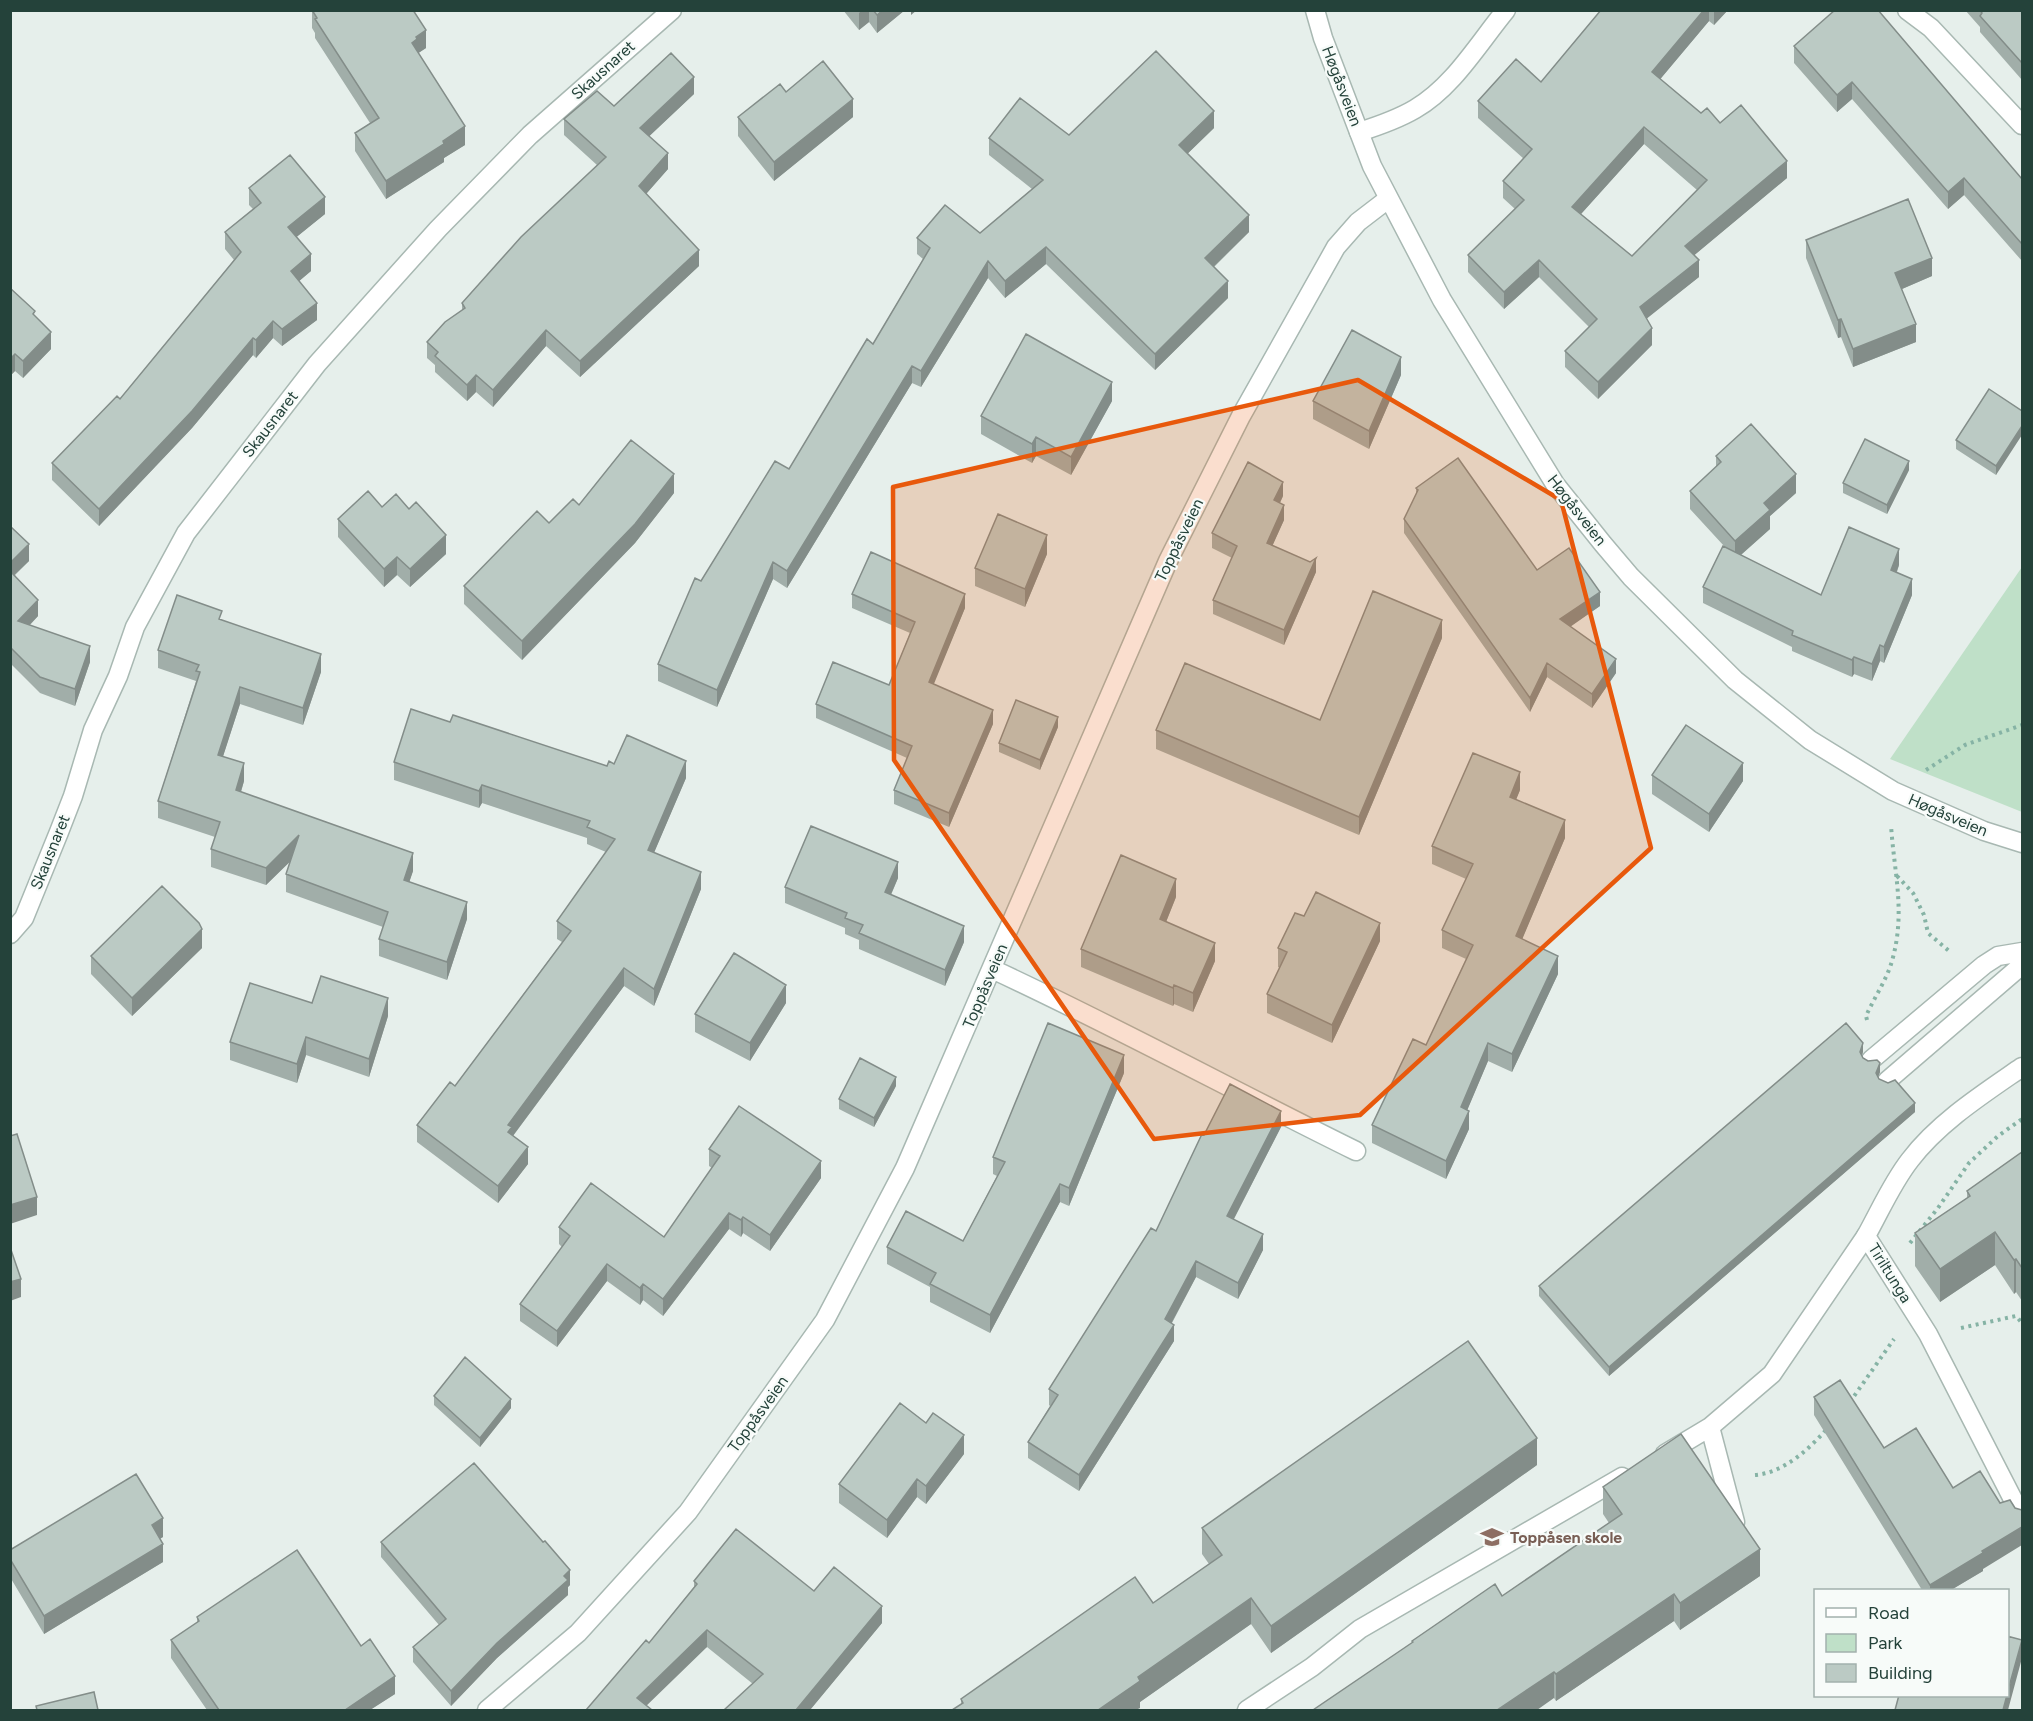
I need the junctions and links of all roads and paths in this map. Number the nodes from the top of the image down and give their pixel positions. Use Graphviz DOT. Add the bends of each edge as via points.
graph roads {
  1 [pos="672,10"];
  2 [pos="1316,10"];
  3 [pos="1506,10"];
  4 [pos="1907,10"];
  5 [pos="2022,125"];
  6 [pos="1359,132"];
  7 [pos="1388,199"];
  8 [pos="2022,725"];
  9 [pos="1893,791"];
  10 [pos="2022,843"];
  11 [pos="1896,875"];
  12 [pos="10,934"];
  13 [pos="2022,952"];
  14 [pos="2022,965"];
  15 [pos="992,969"];
  16 [pos="1977,971"];
  17 [pos="1876,1056"];
  18 [pos="2022,1067"];
  19 [pos="1887,1081"];
  20 [pos="2022,1119"];
  21 [pos="1356,1150"];
  22 [pos="1866,1236"];
  23 [pos="1888,1269"];
  24 [pos="1914,1312"];
  25 [pos="2022,1323"];
  26 [pos="1928,1334"];
  27 [pos="1845,1408"];
  28 [pos="1833,1423"];
  29 [pos="1710,1427"];
  30 [pos="1654,1459"];
  31 [pos="1636,1470"];
  32 [pos="1722,1470"];
  33 [pos="2022,1517"];
  34 [pos="1735,1522"];
  35 [pos="487,1710"];
  36 [pos="1247,1710"];
  1 -- 12 [label="street, Skausnaret" via="530,135 438,229 316,364 186,533 135,627 24,918"];
  2 -- 6 [label="street, Høgåsveien"];
  3 -- 6 [label="street" via="1435,94 1416,109"];
  4 -- 5 [label="street" via="1930,28"];
  6 -- 7 [label="street, Høgåsveien"];
  7 -- 9 [label="street, Høgåsveien" via="1442,300 1555,484 1631,577 1735,680 1817,744"];
  7 -- 15 [label="street, Toppåsveien" via="1358,222 1336,247 1236,426 1168,561"];
  8 -- 9 [label="path" via="1965,745"];
  9 -- 10 [label="street, Høgåsveien" via="1984,831"];
  9 -- 11 [label="path" via="1891,827"];
  11 -- 16 [label="path" via="1913,893 1928,933 1960,962"];
  11 -- 17 [label="path" via="1900,900 1898,937 1892,963 1866,1016"];
  13 -- 16 [label="street" via="1998,956"];
  14 -- 19 [label="street"];
  15 -- 21 [label="street"];
  15 -- 35 [label="street, Toppåsveien" via="905,1168 825,1320 688,1512 578,1633"];
  16 -- 17 [label="street"];
  18 -- 22 [label="street, Tiriltunga" via="1955,1116 1923,1146 1896,1180"];
  20 -- 23 [label="path" via="1969,1163"];
  22 -- 23 [label="street, Tiriltunga"];
  22 -- 29 [label="street" via="1772,1374"];
  23 -- 24 [label="street, Tiriltunga"];
  24 -- 26 [label="street, Tiriltunga"];
  24 -- 27 [label="path"];
  25 -- 26 [label="path" via="2016,1317"];
  26 -- 33 [label="street, Tiriltunga"];
  28 -- 32 [label="path" via="1782,1468 1743,1476"];
  29 -- 30 [label="street"];
  29 -- 32 [label="street"];
  31 -- 36 [label="street" via="1360,1629"];
  32 -- 34 [label="street"];
}
